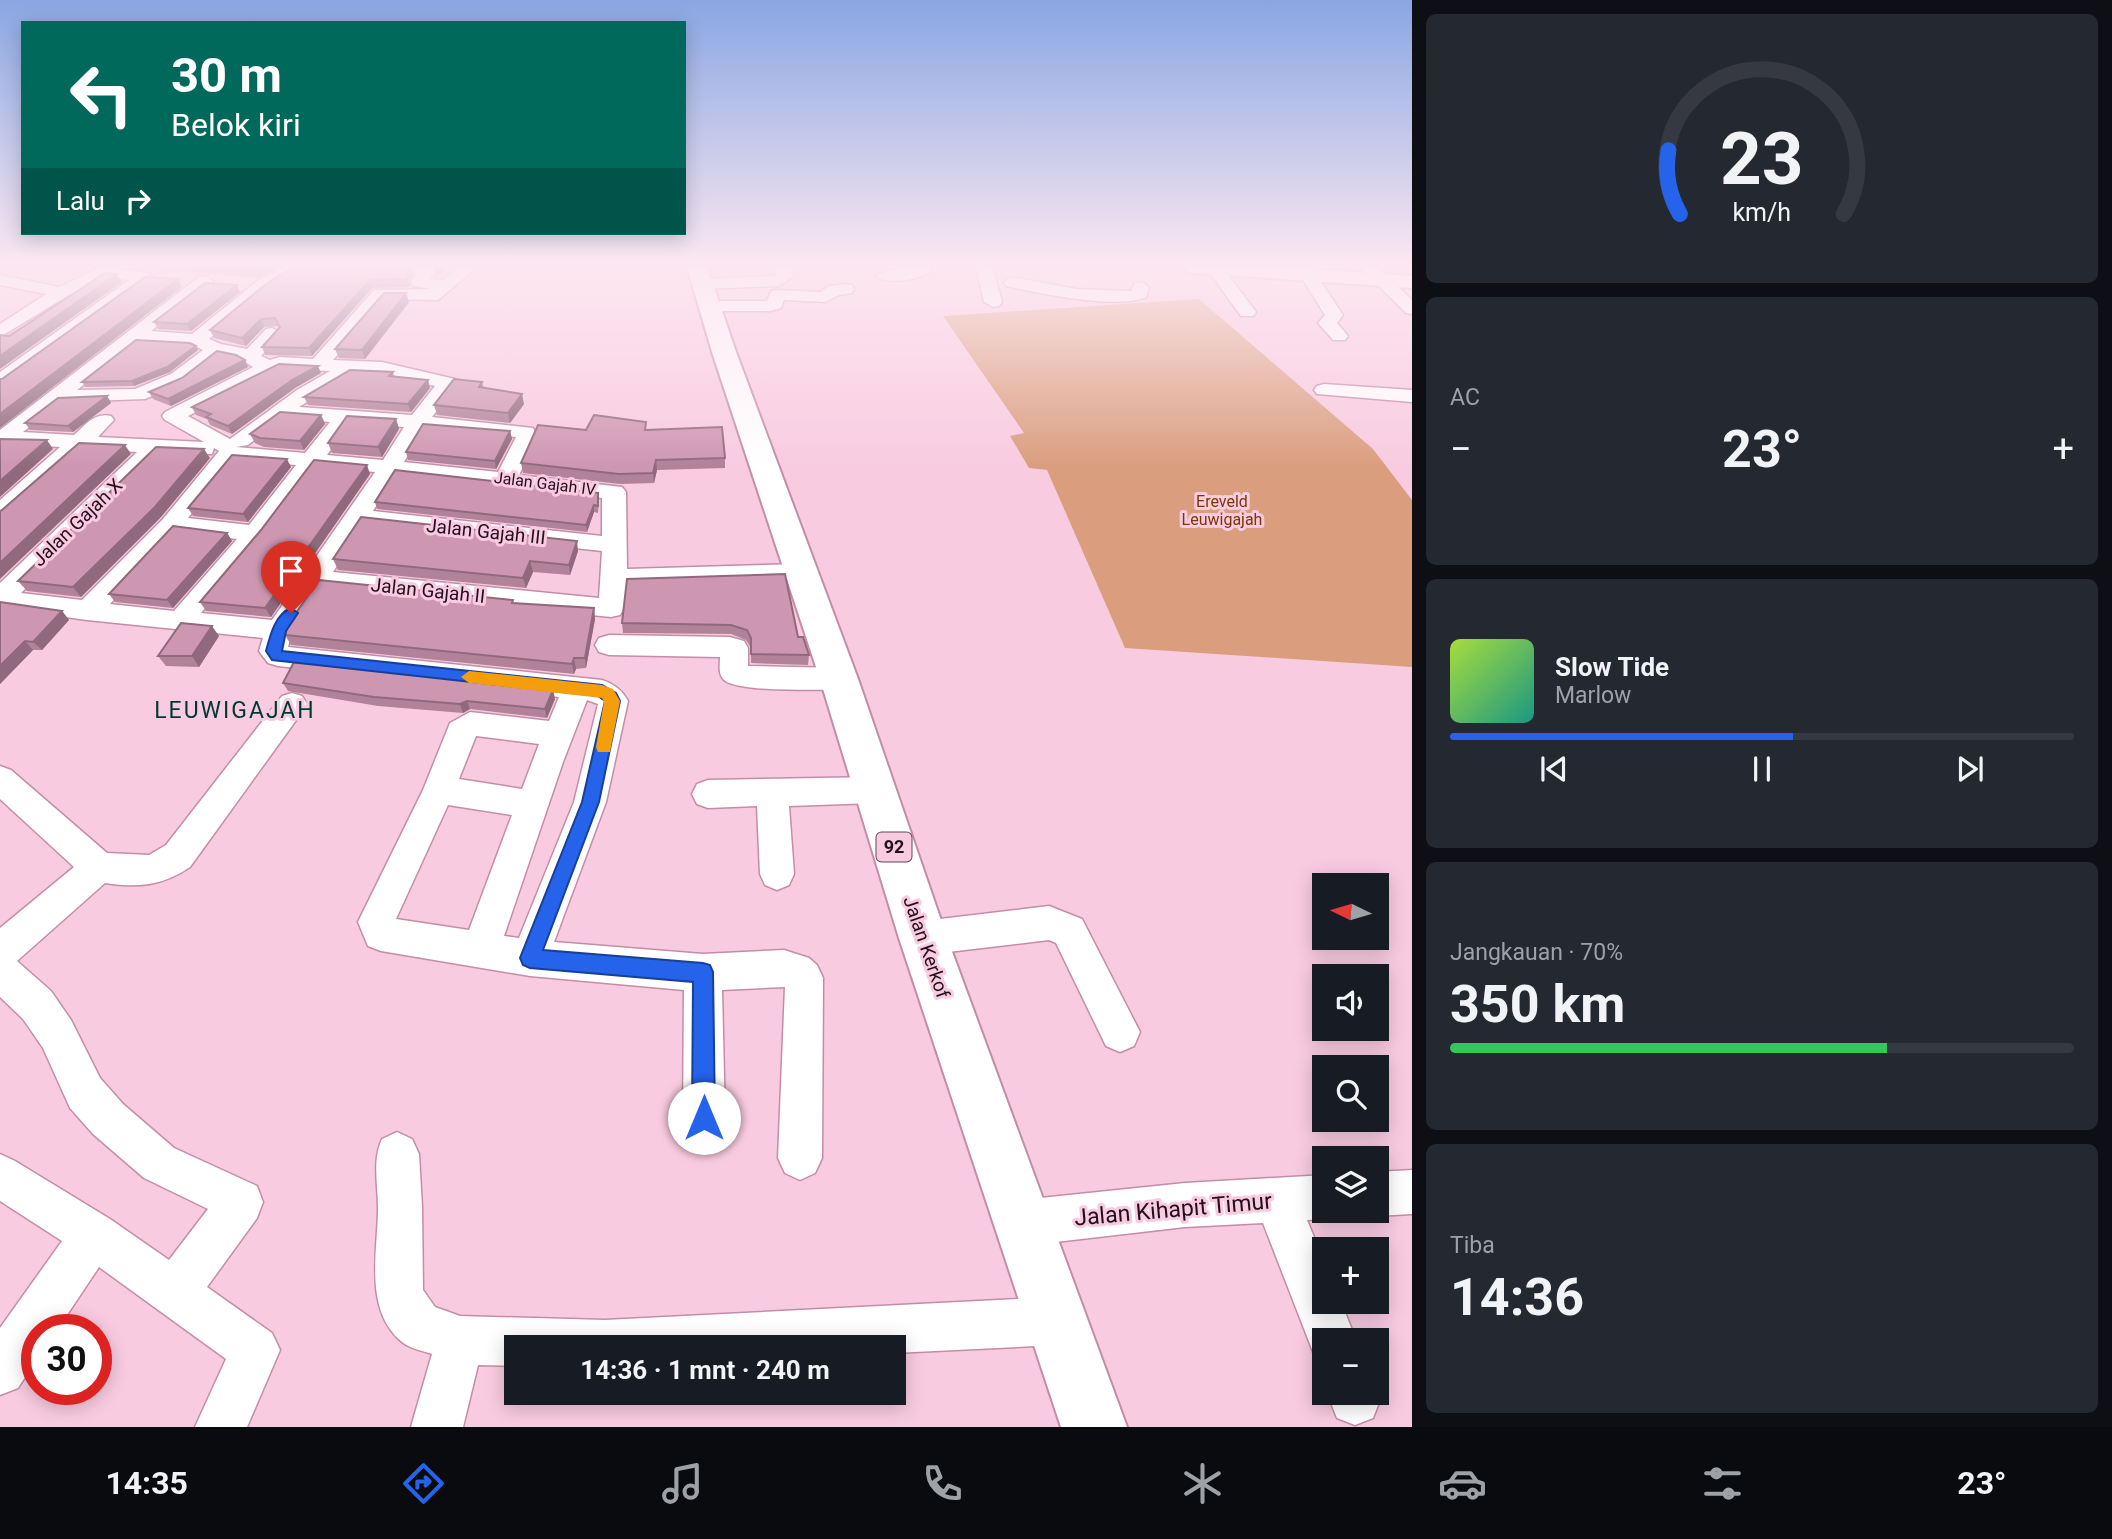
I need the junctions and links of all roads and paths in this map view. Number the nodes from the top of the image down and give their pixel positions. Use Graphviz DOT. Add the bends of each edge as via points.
graph roads {
  1 [pos="272,333"];
  2 [pos="66,334"];
  3 [pos="140,334"];
  4 [pos="204,334"];
  5 [pos="345,334"];
  6 [pos="719,334"];
  7 [pos="1337,334"];
  8 [pos="137,336"];
  9 [pos="1339,336"];
  10 [pos="196,340"];
  11 [pos="216,349"];
  12 [pos="320,363"];
  13 [pos="257,365"];
  14 [pos="354,366"];
  15 [pos="3,376"];
  16 [pos="178,378"];
  17 [pos="226,387"];
  18 [pos="1324,390"];
  19 [pos="304,394"];
  20 [pos="138,395"];
  21 [pos="59,396"];
  22 [pos="1412,396"];
  23 [pos="280,412"];
  24 [pos="172,416"];
  25 [pos="345,416"];
  26 [pos="104,420"];
  27 [pos="418,422"];
  28 [pos="1,438"];
  29 [pos="76,443"];
  30 [pos="155,447"];
  31 [pos="231,448"];
  32 [pos="312,461"];
  33 [pos="390,467"];
  34 [pos="506,478"];
  35 [pos="0,512"];
  36 [pos="356,517"];
  37 [pos="171,524"];
  38 [pos="255,533"];
  39 [pos="615,545"];
  40 [pos="801,572"];
  41 [pos="614,578"];
  42 [pos="316,579"];
  43 [pos="0,598"];
  44 [pos="611,608"];
  45 [pos="87,611"];
  46 [pos="180,621"];
  47 [pos="279,630"];
  48 [pos="609,645"];
  49 [pos="839,678"];
  50 [pos="589,690"];
  51 [pos="292,704"];
  52 [pos="559,734"];
  53 [pos="0,779"];
  54 [pos="439,790"];
  55 [pos="876,790"];
  56 [pos="772,792"];
  57 [pos="708,794"];
  58 [pos="533,804"];
  59 [pos="99,867"];
  60 [pos="777,874"];
  61 [pos="923,938"];
  62 [pos="480,951"];
  63 [pos="0,952"];
  64 [pos="530,958"];
  65 [pos="0,971"];
  66 [pos="703,972"];
  67 [pos="1120,1032"];
  68 [pos="704,1118"];
  69 [pos="397,1154"];
  70 [pos="800,1158"];
  71 [pos="0,1176"];
  72 [pos="1412,1192"];
  73 [pos="1389,1193"];
  74 [pos="1312,1198"];
  75 [pos="1276,1200"];
  76 [pos="1021,1223"];
  77 [pos="94,1235"];
  78 [pos="174,1292"];
  79 [pos="1056,1321"];
  80 [pos="1327,1328"];
  81 [pos="460,1340"];
  82 [pos="0,1370"];
  83 [pos="221,1427"];
  84 [pos="437,1427"];
  85 [pos="1094,1427"];
  1 -- 13 [label="street"];
  2 -- 15 [label="street"];
  3 -- 8 [label="street"];
  4 -- 10 [label="street"];
  5 -- 12 [label="street"];
  6 -- 40 [label="main road, Jalan Kerkof / 92"];
  7 -- 9 [label="street"];
  8 -- 10 [label="street"];
  8 -- 21 [label="street"];
  10 -- 11 [label="street"];
  11 -- 13 [label="street"];
  11 -- 16 [label="street"];
  12 -- 13 [label="street"];
  12 -- 14 [label="street"];
  13 -- 17 [label="street"];
  13 -- 19 [label="street"];
  14 -- 19 [label="street"];
  14 -- 27 [label="street" via="448,383"];
  16 -- 17 [label="street" via="204,379"];
  16 -- 20 [label="street"];
  17 -- 24 [label="street"];
  18 -- 22 [label="street"];
  19 -- 23 [label="street"];
  20 -- 21 [label="street"];
  20 -- 24 [label="street"];
  21 -- 28 [label="street"];
  23 -- 25 [label="street"];
  23 -- 31 [label="street"];
  24 -- 31 [label="street"];
  25 -- 27 [label="street"];
  25 -- 32 [label="street"];
  26 -- 29 [label="street"];
  27 -- 33 [label="street"];
  27 -- 34 [label="street" via="526,432"];
  28 -- 29 [label="street"];
  29 -- 30 [label="street"];
  29 -- 35 [label="street"];
  30 -- 31 [label="street"];
  30 -- 43 [label="street, Jalan Gajah X"];
  31 -- 32 [label="street"];
  31 -- 37 [label="street"];
  32 -- 33 [label="street"];
  32 -- 38 [label="street"];
  33 -- 34 [label="street, Jalan Gajah IV"];
  33 -- 36 [label="street"];
  34 -- 39 [label="street, Jalan Gajah IV" via="614,492"];
  36 -- 39 [label="street, Jalan Gajah III"];
  36 -- 42 [label="street"];
  37 -- 38 [label="street"];
  37 -- 45 [label="street"];
  38 -- 46 [label="street"];
  39 -- 41 [label="street, Jalan Gajah IV"];
  40 -- 41 [label="street"];
  40 -- 49 [label="main road, Jalan Kerkof / 92"];
  41 -- 44 [label="street"];
  42 -- 44 [label="street, Jalan Gajah II"];
  42 -- 47 [label="street"];
  43 -- 45 [label="street"];
  44 -- 48 [label="street"];
  45 -- 46 [label="street"];
  46 -- 47 [label="street"];
  47 -- 50 [label="street" via="273,651 278,656"];
  48 -- 49 [label="street" via="730,647 734,648 734,673 740,676"];
  48 -- 50 [label="street" via="607,672"];
  49 -- 55 [label="main road, Jalan Kerkof / 92"];
  50 -- 52 [label="street"];
  50 -- 64 [label="street" via="612,701 590,802"];
  51 -- 59 [label="street" via="178,856 151,872"];
  52 -- 54 [label="street" via="470,724 461,731"];
  52 -- 58 [label="street"];
  53 -- 59 [label="street"];
  54 -- 58 [label="street"];
  54 -- 62 [label="street" via="376,928 381,934"];
  55 -- 56 [label="street"];
  55 -- 61 [label="main road, Jalan Kerkof / 92"];
  56 -- 57 [label="street"];
  56 -- 60 [label="street"];
  58 -- 62 [label="street"];
  59 -- 63 [label="street"];
  61 -- 67 [label="street" via="1049,923 1063,927"];
  61 -- 76 [label="main road, Jalan Kerkof / 92"];
  62 -- 64 [label="street"];
  64 -- 66 [label="street"];
  65 -- 78 [label="street" via="37,1005 57,1034 85,1093 108,1119 159,1163 241,1202"];
  66 -- 68 [label="street"];
  66 -- 70 [label="street" via="784,968 804,978"];
  69 -- 81 [label="street" via="402,1304 419,1325"];
  71 -- 77 [label="street"];
  72 -- 73 [label="street"];
  74 -- 75 [label="street, Jalan Kihapit Timur"];
  75 -- 76 [label="street, Jalan Kihapit Timur"];
  75 -- 80 [label="street"];
  76 -- 79 [label="main road, Jalan Kerkof / 92"];
  77 -- 78 [label="street"];
  77 -- 82 [label="street"];
  78 -- 83 [label="street" via="255,1350"];
  79 -- 81 [label="street" via="605,1344"];
  79 -- 85 [label="main road, Jalan Kerkof / 92"];
  81 -- 84 [label="street"];
}
